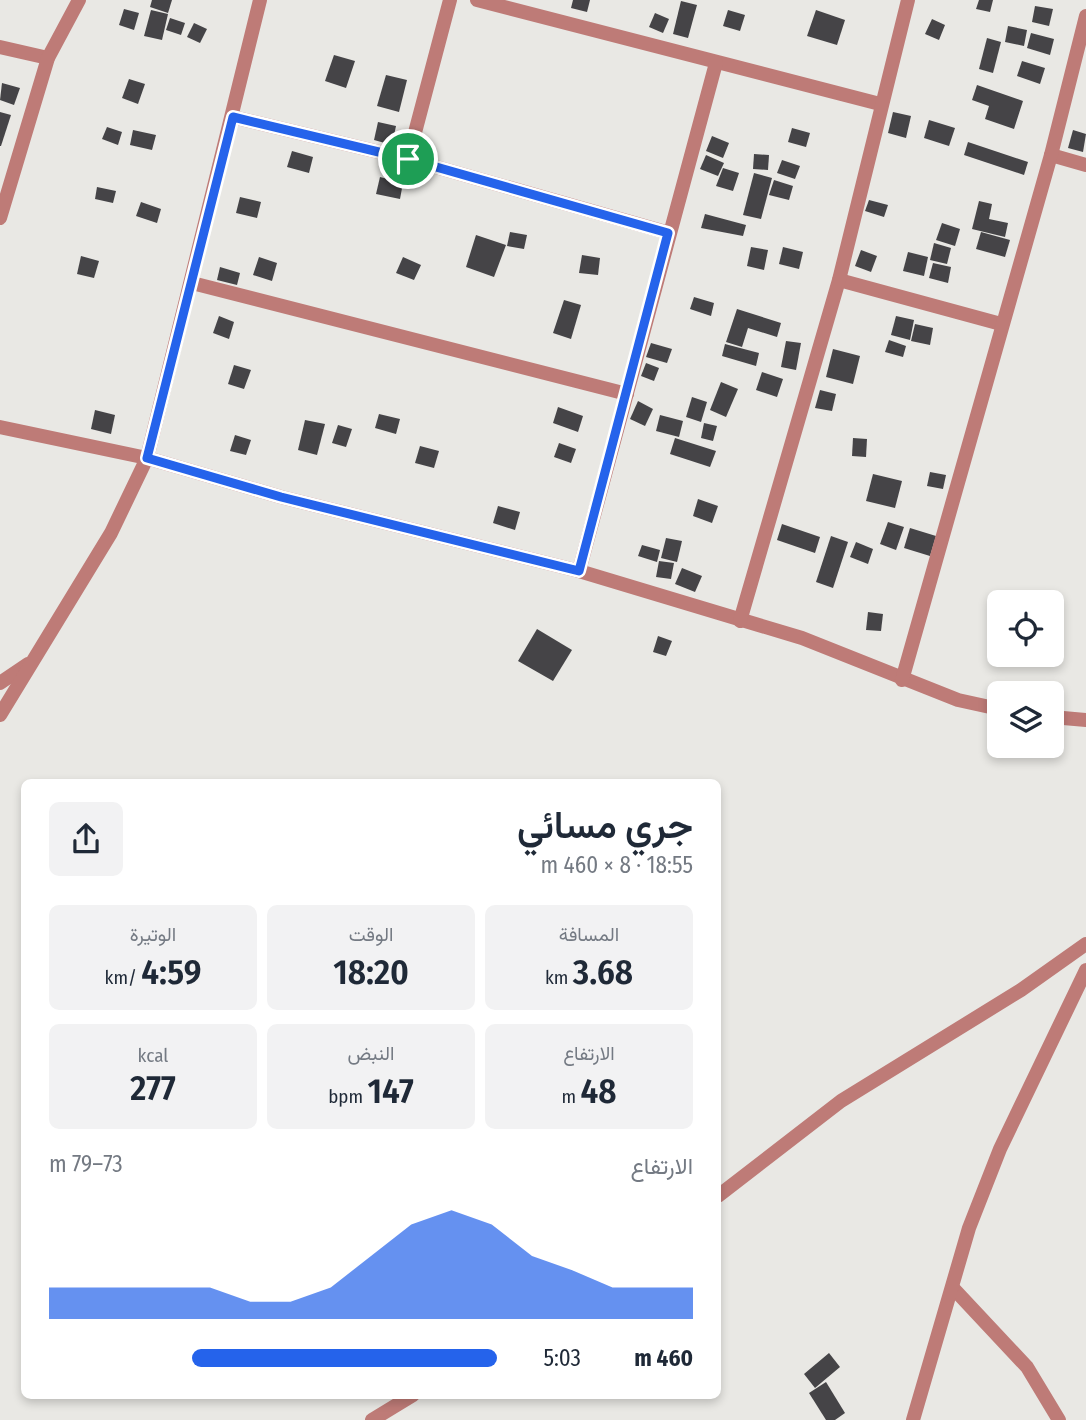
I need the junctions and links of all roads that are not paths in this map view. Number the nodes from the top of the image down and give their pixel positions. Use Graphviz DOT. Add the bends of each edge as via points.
graph roads {
  1 [pos="79,0"];
  2 [pos="260,0"];
  3 [pos="450,0"];
  4 [pos="477,0"];
  5 [pos="908,0"];
  6 [pos="1086,16"];
  7 [pos="0,47"];
  8 [pos="48,58"];
  9 [pos="716,63"];
  10 [pos="880,104"];
  11 [pos="233,117"];
  12 [pos="1051,156"];
  13 [pos="408,159"];
  14 [pos="1086,165"];
  15 [pos="0,218"];
  16 [pos="668,233"];
  17 [pos="839,281"];
  18 [pos="192,283"];
  19 [pos="1002,324"];
  20 [pos="626,394"];
  21 [pos="0,427"];
  22 [pos="147,458"];
  23 [pos="579,571"];
  24 [pos="740,621"];
  25 [pos="31,662"];
  26 [pos="902,680"];
  27 [pos="0,683"];
  28 [pos="987,706"];
  29 [pos="0,715"];
  30 [pos="1064,718"];
  31 [pos="1086,720"];
  32 [pos="1086,944"];
  33 [pos="1086,970"];
  34 [pos="721,1194"];
  35 [pos="953,1288"];
  36 [pos="406,1399"];
  37 [pos="372,1420"];
  38 [pos="913,1420"];
  39 [pos="1059,1420"];
  1 -- 8 [label="street"];
  2 -- 11 [label="street"];
  3 -- 13 [label="street"];
  4 -- 9 [label="street"];
  5 -- 10 [label="street"];
  6 -- 12 [label="street"];
  7 -- 8 [label="street"];
  8 -- 15 [label="street"];
  9 -- 10 [label="street"];
  9 -- 16 [label="street"];
  10 -- 17 [label="street"];
  11 -- 13 [label="street"];
  11 -- 18 [label="street"];
  12 -- 14 [label="street"];
  12 -- 19 [label="street"];
  13 -- 16 [label="street"];
  16 -- 20 [label="street"];
  17 -- 19 [label="street"];
  17 -- 24 [label="street"];
  18 -- 20 [label="street"];
  18 -- 22 [label="street"];
  19 -- 26 [label="street"];
  20 -- 23 [label="street"];
  21 -- 22 [label="street"];
  22 -- 23 [label="street" via="281,497"];
  22 -- 25 [label="street" via="111,533"];
  23 -- 24 [label="street"];
  24 -- 26 [label="street" via="802,638"];
  25 -- 27 [label="street"];
  25 -- 29 [label="street"];
  26 -- 28 [label="street"];
  30 -- 31 [label="street"];
  32 -- 34 [label="street" via="968,1024 841,1101"];
  33 -- 35 [label="street" via="1000,1149 969,1228"];
  35 -- 38 [label="street"];
  35 -- 39 [label="street" via="1027,1367"];
  36 -- 37 [label="street"];
}
